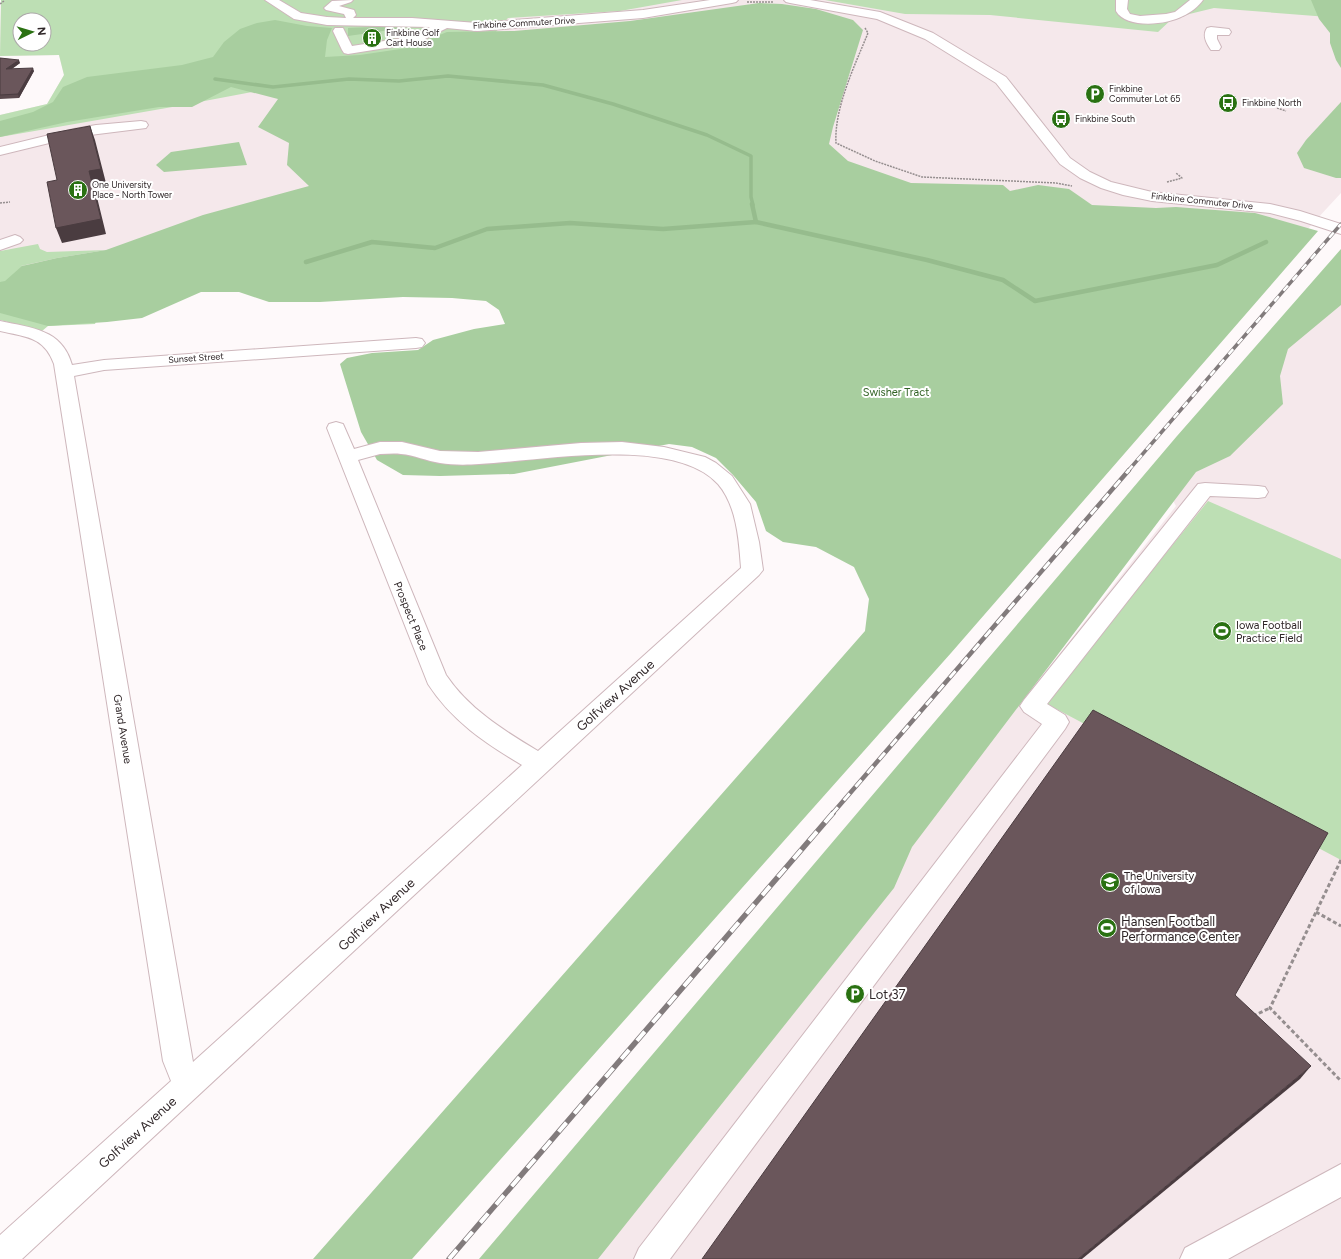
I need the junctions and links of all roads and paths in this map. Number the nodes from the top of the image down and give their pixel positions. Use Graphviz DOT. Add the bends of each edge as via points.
graph roads {
  1 [pos="295,0"];
  2 [pos="347,0"];
  3 [pos="1122,0"];
  4 [pos="1197,0"];
  5 [pos="4,1"];
  6 [pos="784,1"];
  7 [pos="274,2"];
  8 [pos="736,2"];
  9 [pos="0,4"];
  10 [pos="350,16"];
  11 [pos="862,23"];
  12 [pos="445,25"];
  13 [pos="339,31"];
  14 [pos="1225,32"];
  15 [pos="1215,47"];
  16 [pos="1277,108"];
  17 [pos="1286,111"];
  18 [pos="141,125"];
  19 [pos="0,151"];
  20 [pos="1073,187"];
  21 [pos="10,202"];
  22 [pos="0,203"];
  23 [pos="1341,229"];
  24 [pos="0,326"];
  25 [pos="416,343"];
  26 [pos="64,372"];
  27 [pos="336,428"];
  28 [pos="348,456"];
  29 [pos="1258,492"];
  30 [pos="539,764"];
  31 [pos="1341,860"];
  32 [pos="1316,912"];
  33 [pos="1341,926"];
  34 [pos="1270,1008"];
  35 [pos="1246,1019"];
  36 [pos="1341,1081"];
  37 [pos="190,1084"];
  38 [pos="1341,1180"];
  39 [pos="0,1257"];
  40 [pos="650,1259"];
  41 [pos="1196,1259"];
  1 -- 7 [label="street"];
  2 -- 10 [label="street" via="330,8 350,12"];
  3 -- 4 [label="street" via="1122,13 1127,17 1156,20 1179,14"];
  5 -- 9 [label="path"];
  6 -- 8 [label="path"];
  6 -- 23 [label="street, Finkbine Commuter Drive" via="880,16 929,36 1001,80 1065,161 1101,183 1116,189 1167,199 1261,208"];
  7 -- 12 [label="street, Finkbine Commuter Drive" via="298,16 327,21"];
  8 -- 12 [label="street, Finkbine Commuter Drive" via="606,18 494,26"];
  11 -- 20 [label="path" via="868,33 838,120 834,137 836,143 875,161 922,177 1056,183"];
  12 -- 13 [label="street" via="413,40 348,50"];
  14 -- 15 [label="street" via="1211,31"];
  16 -- 17 [label="path"];
  18 -- 19 [label="street" via="74,133"];
  21 -- 22 [label="path"];
  24 -- 26 [label="street" via="52,342 60,355"];
  25 -- 26 [label="street, Sunset Street" via="104,365"];
  26 -- 37 [label="street, Grand Avenue" via="178,1061 185,1080"];
  27 -- 28 [label="street, Prospect Place"];
  28 -- 30 [label="street, Prospect Place" via="444,693 473,720"];
  28 -- 30 [label="street, Golfview Avenue" via="380,448 402,448 440,457 478,458 581,449 622,448 664,453 698,461 710,467 725,480 740,504 749,542 752,570"];
  29 -- 40 [label="street" via="1204,489 1032,706 1057,722"];
  30 -- 37 [label="street, Golfview Avenue"];
  31 -- 32 [label="path"];
  32 -- 33 [label="path"];
  32 -- 34 [label="path"];
  34 -- 35 [label="path"];
  34 -- 36 [label="path"];
  37 -- 39 [label="street, Golfview Avenue"];
  38 -- 41 [label="street"];
}
